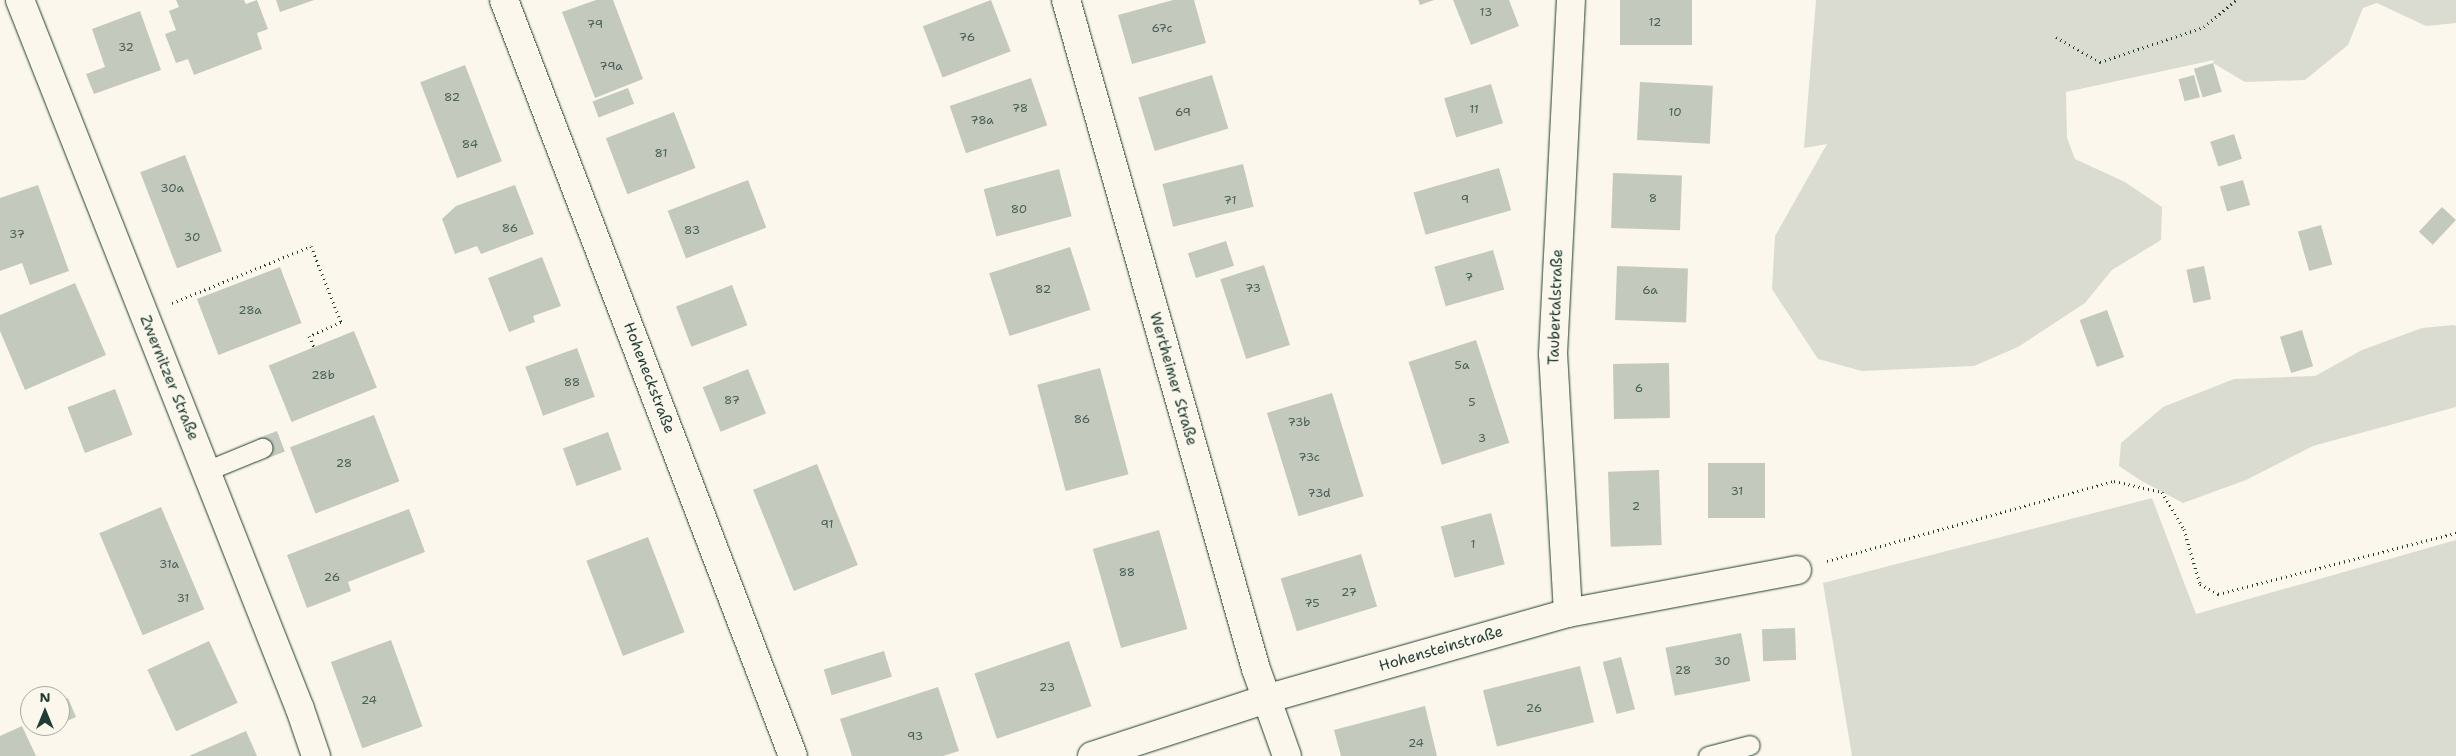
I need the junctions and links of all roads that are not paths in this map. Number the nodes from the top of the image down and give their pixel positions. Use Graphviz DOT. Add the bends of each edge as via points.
graph roads {
  1 [pos="20,0"];
  2 [pos="504,0"];
  3 [pos="1066,0"];
  4 [pos="1571,0"];
  5 [pos="262,448"];
  6 [pos="206,471"];
  7 [pos="1796,570"];
  8 [pos="1568,613"];
  9 [pos="1266,699"];
  10 [pos="1750,746"];
  11 [pos="316,756"];
  12 [pos="793,756"];
  13 [pos="1092,756"];
  14 [pos="1287,756"];
  15 [pos="1708,756"];
  1 -- 6 [label="street, Zwernitzer Straße"];
  2 -- 12 [label="street, Hoheneckstraße"];
  3 -- 9 [label="street, Wertheimer Straße"];
  4 -- 8 [label="street, Taubertalstraße" via="1553,354"];
  5 -- 6 [label="lane"];
  6 -- 11 [label="street, Zwernitzer Straße"];
  7 -- 8 [label="street, Hohensteinstraße"];
  8 -- 9 [label="street, Hohensteinstraße"];
  9 -- 13 [label="street, Hohensteinstraße"];
  9 -- 14 [label="street, Wertheimer Straße"];
  10 -- 15 [label="lane"];
}
